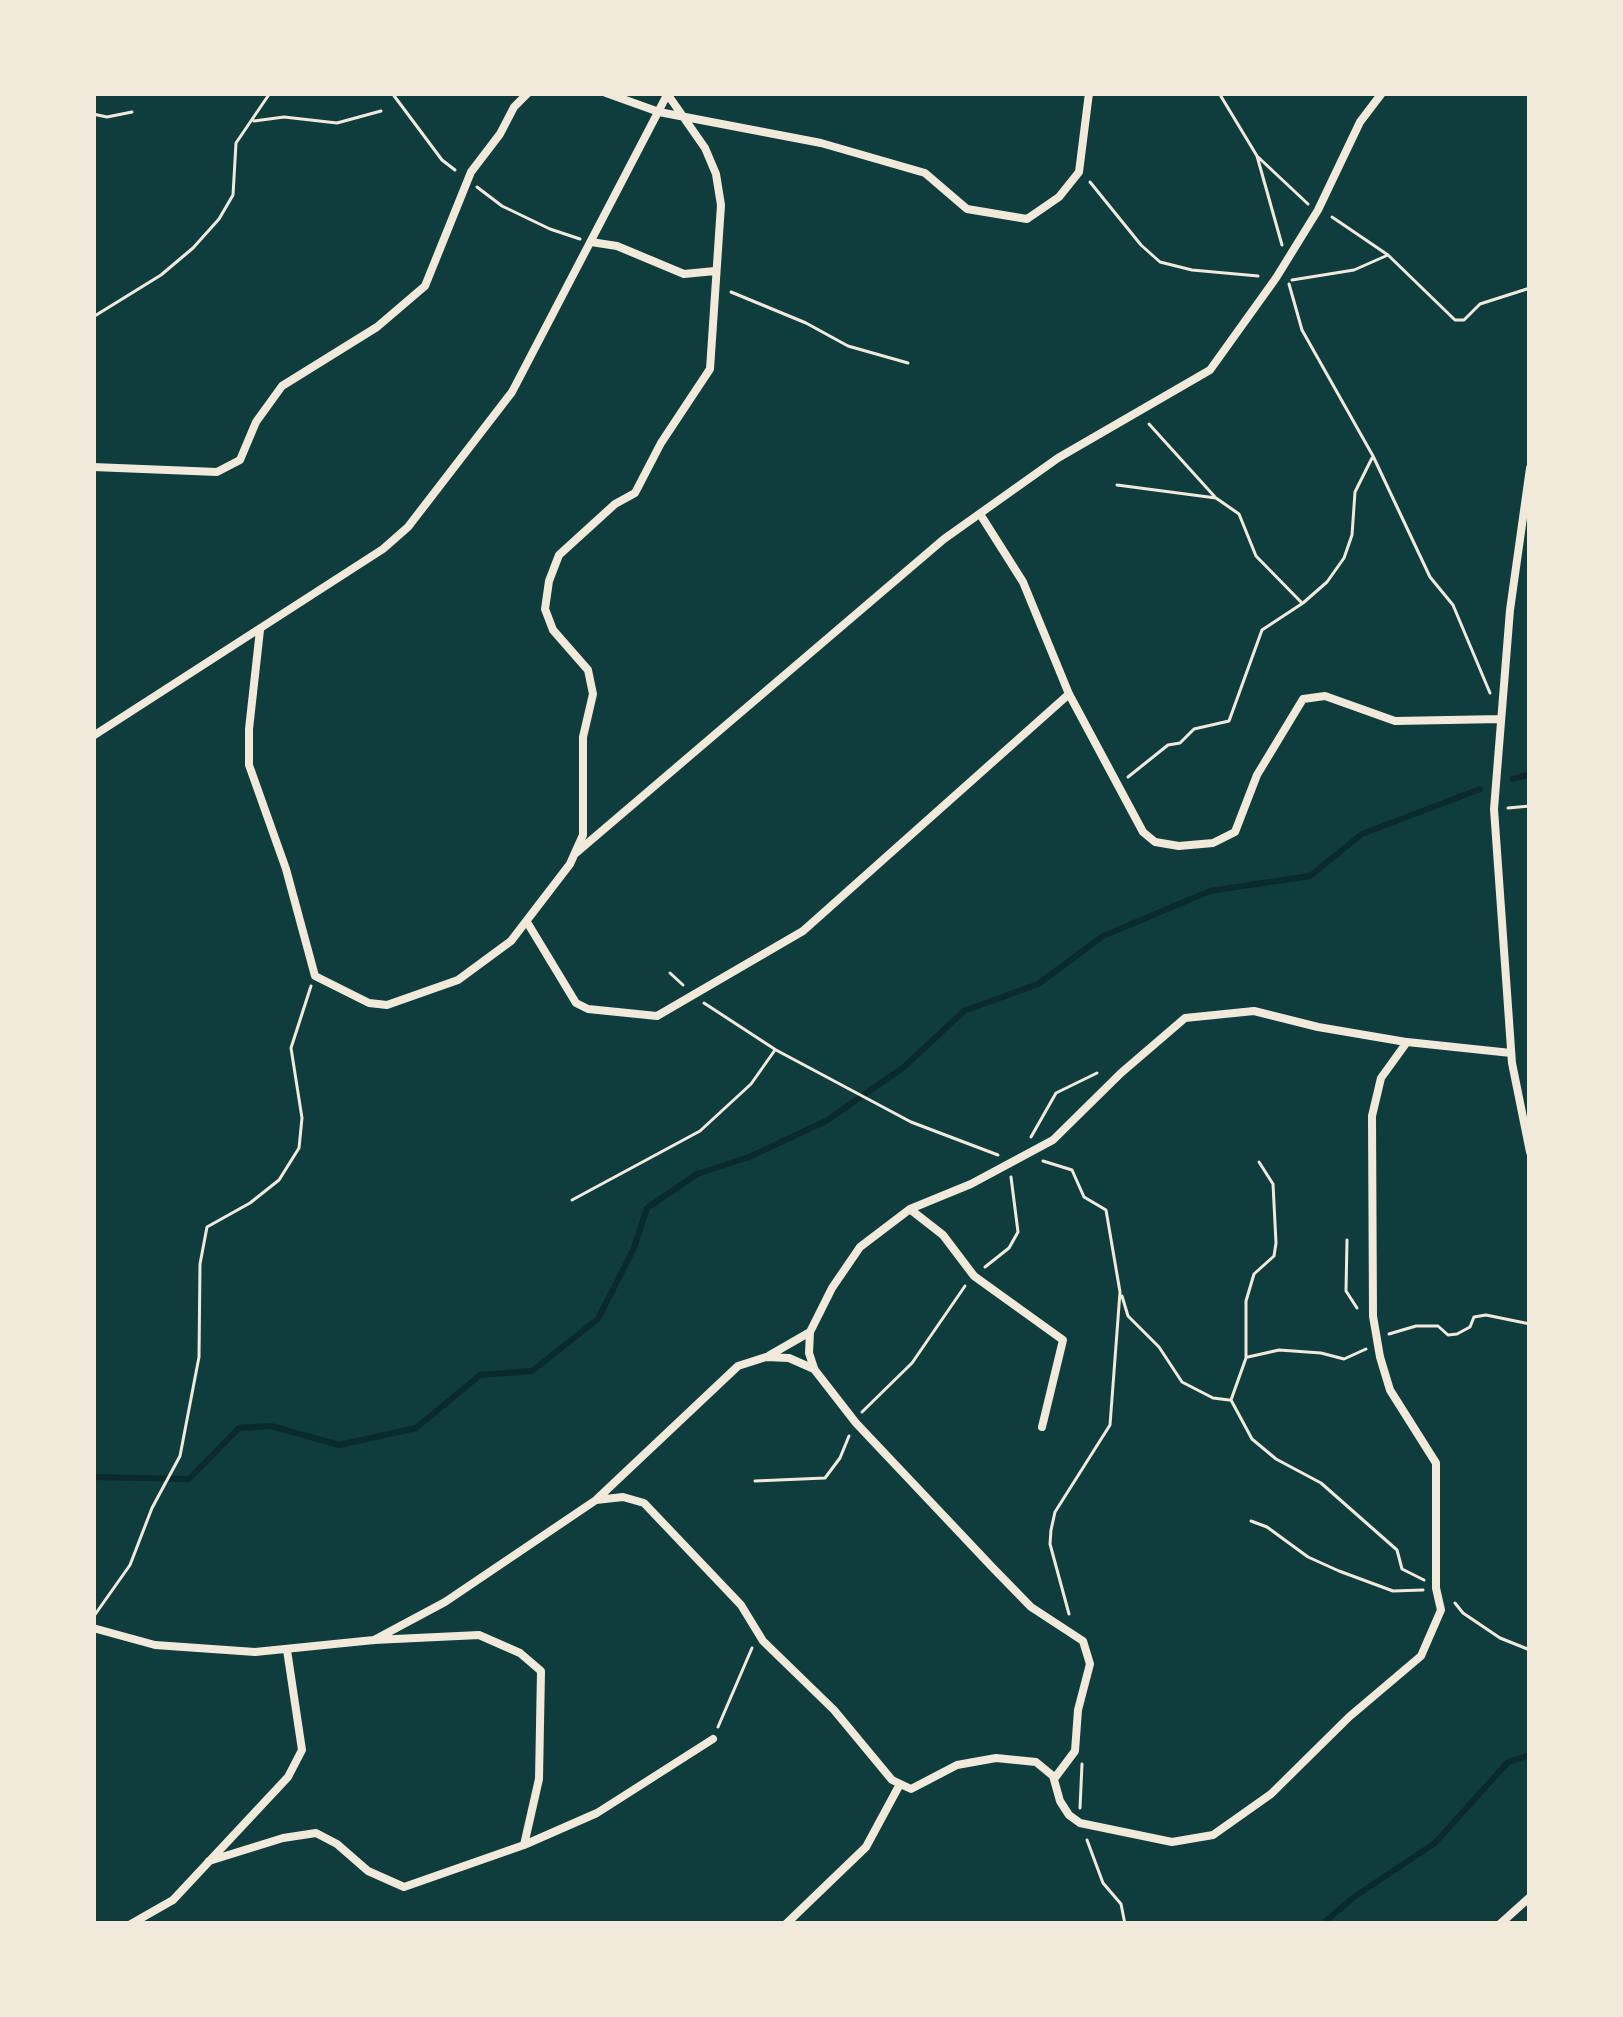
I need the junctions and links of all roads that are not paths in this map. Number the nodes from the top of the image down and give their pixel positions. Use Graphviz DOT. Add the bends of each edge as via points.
graph roads {
  1 [pos="528,93"];
  2 [pos="606,93"];
  3 [pos="1089,93"];
  4 [pos="1382,93"];
  5 [pos="668,94"];
  6 [pos="659,112"];
  7 [pos="683,118"];
  8 [pos="591,242"];
  9 [pos="715,276"];
  10 [pos="93,467"];
  11 [pos="1530,468"];
  12 [pos="980,514"];
  13 [pos="260,630"];
  14 [pos="1069,694"];
  15 [pos="1501,718"];
  16 [pos="93,736"];
  17 [pos="574,854"];
  18 [pos="527,922"];
  19 [pos="1407,1042"];
  20 [pos="1511,1053"];
  21 [pos="1526,1110"];
  22 [pos="1530,1152"];
  23 [pos="910,1209"];
  24 [pos="810,1332"];
  25 [pos="766,1357"];
  26 [pos="814,1369"];
  27 [pos="1042,1427"];
  28 [pos="596,1500"];
  29 [pos="93,1628"];
  30 [pos="374,1640"];
  31 [pos="287,1650"];
  32 [pos="713,1739"];
  33 [pos="1054,1779"];
  34 [pos="900,1784"];
  35 [pos="524,1845"];
  36 [pos="209,1861"];
  37 [pos="1530,1897"];
  38 [pos="131,1924"];
  39 [pos="785,1924"];
  40 [pos="1500,1924"];
  1 -- 10 [label="street" via="471,172 425,286 377,327 282,386 240,460 217,472"];
  2 -- 6 [label="street"];
  3 -- 7 [label="street" via="1079,172 1028,219 967,209 925,173"];
  4 -- 12 [label="street" via="1276,278 1210,370 1058,458"];
  5 -- 6 [label="street"];
  5 -- 7 [label="street"];
  6 -- 7 [label="street"];
  6 -- 8 [label="street"];
  7 -- 9 [label="street" via="716,174 722,205"];
  8 -- 9 [label="street" via="684,274"];
  8 -- 13 [label="street" via="512,392 436,495 383,549"];
  9 -- 17 [label="street" via="710,369 635,493 559,555 549,581 545,609 588,670 593,694 583,737 583,836"];
  11 -- 15 [label="street"];
  12 -- 14 [label="street" via="1023,582"];
  12 -- 17 [label="street"];
  13 -- 16 [label="street"];
  13 -- 18 [label="street" via="249,765 315,976 387,1006 458,980"];
  14 -- 15 [label="street" via="1143,832 1180,847 1235,832 1257,775 1303,699 1325,696 1395,721"];
  14 -- 18 [label="street" via="803,931 657,1016 576,1003"];
  15 -- 20 [label="street" via="1494,809"];
  17 -- 18 [label="street"];
  19 -- 20 [label="street"];
  19 -- 23 [label="street" via="1254,1011 1185,1018 1053,1140"];
  19 -- 33 [label="street" via="1381,1078 1372,1116 1373,1316 1390,1390 1436,1463 1441,1610 1420,1656 1271,1794 1213,1835 1172,1842 1080,1823"];
  20 -- 21 [label="street"];
  21 -- 22 [label="street"];
  23 -- 24 [label="street" via="860,1247"];
  23 -- 27 [label="street" via="974,1276 1063,1340"];
  24 -- 25 [label="street"];
  24 -- 26 [label="street"];
  25 -- 26 [label="street"];
  25 -- 28 [label="street" via="737,1366"];
  26 -- 33 [label="street" via="1031,1606 1083,1641 1090,1664 1075,1751"];
  28 -- 30 [label="street"];
  28 -- 34 [label="street" via="644,1503"];
  29 -- 31 [label="street" via="155,1645"];
  30 -- 31 [label="street"];
  30 -- 35 [label="street" via="479,1635 541,1671 539,1779"];
  31 -- 36 [label="street" via="302,1750 288,1777"];
  32 -- 35 [label="street" via="597,1813"];
  33 -- 34 [label="street" via="1036,1762 996,1758 957,1765 911,1789"];
  34 -- 39 [label="street" via="866,1847"];
  35 -- 36 [label="street" via="404,1887 316,1833"];
  36 -- 38 [label="street" via="173,1900"];
  37 -- 40 [label="street"];
}
